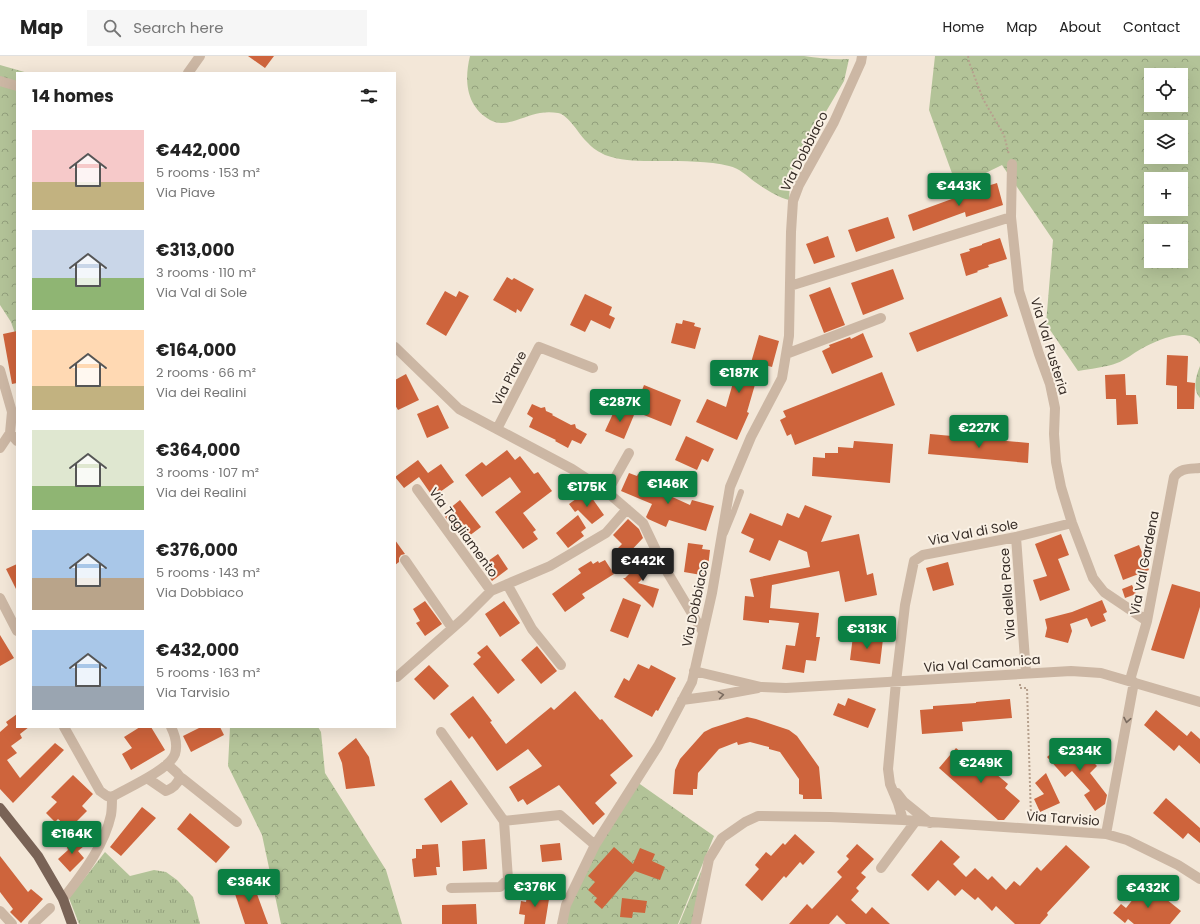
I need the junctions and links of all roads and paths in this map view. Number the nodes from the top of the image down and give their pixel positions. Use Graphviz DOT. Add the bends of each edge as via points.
graph roads {
  1 [pos="200,56"];
  2 [pos="862,56"];
  3 [pos="968,56"];
  4 [pos="189,72"];
  5 [pos="0,81"];
  6 [pos="16,86"];
  7 [pos="1012,164"];
  8 [pos="1011,217"];
  9 [pos="790,286"];
  10 [pos="881,318"];
  11 [pos="396,348"];
  12 [pos="786,354"];
  13 [pos="593,368"];
  14 [pos="0,370"];
  15 [pos="2,379"];
  16 [pos="497,429"];
  17 [pos="14,437"];
  18 [pos="0,448"];
  19 [pos="629,453"];
  20 [pos="1200,468"];
  21 [pos="417,489"];
  22 [pos="607,492"];
  23 [pos="741,492"];
  24 [pos="627,509"];
  25 [pos="1072,523"];
  26 [pos="1016,537"];
  27 [pos="720,545"];
  28 [pos="405,560"];
  29 [pos="507,584"];
  30 [pos="491,591"];
  31 [pos="0,598"];
  32 [pos="1147,621"];
  33 [pos="452,628"];
  34 [pos="16,629"];
  35 [pos="703,632"];
  36 [pos="561,665"];
  37 [pos="694,671"];
  38 [pos="1026,672"];
  39 [pos="397,677"];
  40 [pos="1132,681"];
  41 [pos="896,682"];
  42 [pos="762,687"];
  43 [pos="1020,688"];
  44 [pos="682,700"];
  45 [pos="1200,702"];
  46 [pos="65,728"];
  47 [pos="172,728"];
  48 [pos="441,732"];
  49 [pos="167,764"];
  50 [pos="180,777"];
  51 [pos="147,778"];
  52 [pos="890,784"];
  53 [pos="112,797"];
  54 [pos="0,808"];
  55 [pos="903,820"];
  56 [pos="504,821"];
  57 [pos="237,822"];
  58 [pos="914,822"];
  59 [pos="930,823"];
  60 [pos="1032,829"];
  61 [pos="1106,834"];
  62 [pos="595,846"];
  63 [pos="881,868"];
  64 [pos="1200,879"];
  65 [pos="451,888"];
  66 [pos="63,899"];
  67 [pos="50,908"];
  68 [pos="0,911"];
  69 [pos="12,924"];
  70 [pos="33,924"];
  71 [pos="72,924"];
  72 [pos="562,924"];
  73 [pos="696,924"];
  1 -- 4 [label="street"];
  2 -- 9 [label="street, Via Dobbiaco" via="834,122 799,185 793,201"];
  3 -- 7 [label="path" via="983,99 1004,135"];
  5 -- 6 [label="street"];
  7 -- 8 [label="street, Via Val Pusteria"];
  8 -- 9 [label="street"];
  8 -- 25 [label="street, Via Val Pusteria" via="1019,291 1050,384 1055,408 1056,462"];
  9 -- 12 [label="street, Via Dobbiaco"];
  10 -- 12 [label="street"];
  11 -- 16 [label="street" via="458,409"];
  12 -- 27 [label="street, Via Dobbiaco" via="782,378 752,436 730,487"];
  13 -- 16 [label="street, Via Piave" via="539,347"];
  14 -- 15 [label="street"];
  15 -- 17 [label="street" via="12,412"];
  16 -- 22 [label="street" via="572,469"];
  17 -- 18 [label="street"];
  19 -- 22 [label="street"];
  20 -- 32 [label="street, Via Val Gardena" via="1182,470 1174,477"];
  21 -- 30 [label="street, Via Tagliamento"];
  22 -- 24 [label="street"];
  23 -- 27 [label="lane"];
  24 -- 29 [label="street, Via Tagliamento" via="606,533 550,566"];
  24 -- 35 [label="street" via="643,522 663,566"];
  25 -- 26 [label="street, Via Val di Sole"];
  25 -- 32 [label="street, Via Val Pusteria" via="1094,578 1104,592"];
  26 -- 38 [label="street, Via della Pace"];
  26 -- 41 [label="street, Via Val di Sole" via="923,555 914,561 905,605"];
  27 -- 35 [label="street, Via Dobbiaco"];
  28 -- 33 [label="street"];
  29 -- 30 [label="street, Via Tagliamento"];
  29 -- 36 [label="street, Via Tagliamento" via="532,629"];
  30 -- 33 [label="street, Via Tagliamento"];
  31 -- 34 [label="street"];
  32 -- 40 [label="street, Via Val Gardena"];
  33 -- 39 [label="street, Via Tagliamento"];
  35 -- 37 [label="street, Via Dobbiaco"];
  37 -- 42 [label="street, Via Val Camonica"];
  37 -- 44 [label="street, Via Dobbiaco" via="692,682"];
  38 -- 40 [label="street, Via Val Camonica" via="1072,670 1101,673"];
  38 -- 41 [label="street, Via Val Camonica"];
  40 -- 45 [label="street, Via Val Camonica"];
  40 -- 61 [label="street, Via Val Gardena, one-way"];
  41 -- 42 [label="street, Via Val Camonica"];
  41 -- 52 [label="street, Via Val di Sole" via="888,769"];
  44 -- 42 [label="street, Via Val Camonica, one-way"];
  43 -- 60 [label="path" via="1027,688"];
  44 -- 62 [label="street, Via Dobbiaco" via="658,746"];
  46 -- 53 [label="street" via="100,791"];
  47 -- 49 [label="street" via="176,737 175,754"];
  48 -- 56 [label="street"];
  49 -- 50 [label="street"];
  49 -- 51 [label="street"];
  50 -- 51 [label="street" via="178,783 166,791"];
  50 -- 57 [label="street"];
  51 -- 53 [label="street"];
  52 -- 55 [label="street, Via Val di Sole"];
  52 -- 59 [label="street" via="904,802"];
  53 -- 66 [label="street" via="111,816 102,840"];
  54 -- 66 [label="main road" via="38,856"];
  55 -- 58 [label="street, Via Tarvisio"];
  55 -- 73 [label="street, Via Tarvisio" via="758,816 745,822 722,838 709,859"];
  56 -- 62 [label="street" via="560,815"];
  56 -- 65 [label="street" via="508,879 500,887"];
  58 -- 59 [label="street, Via Tarvisio"];
  58 -- 63 [label="street"];
  59 -- 60 [label="street, Via Tarvisio"];
  60 -- 61 [label="street, Via Tarvisio"];
  61 -- 64 [label="street, Via Tarvisio" via="1127,840"];
  62 -- 72 [label="street, Via Dobbiaco" via="566,905"];
  66 -- 71 [label="main road"];
  67 -- 70 [label="street"];
  68 -- 69 [label="street"];
}
